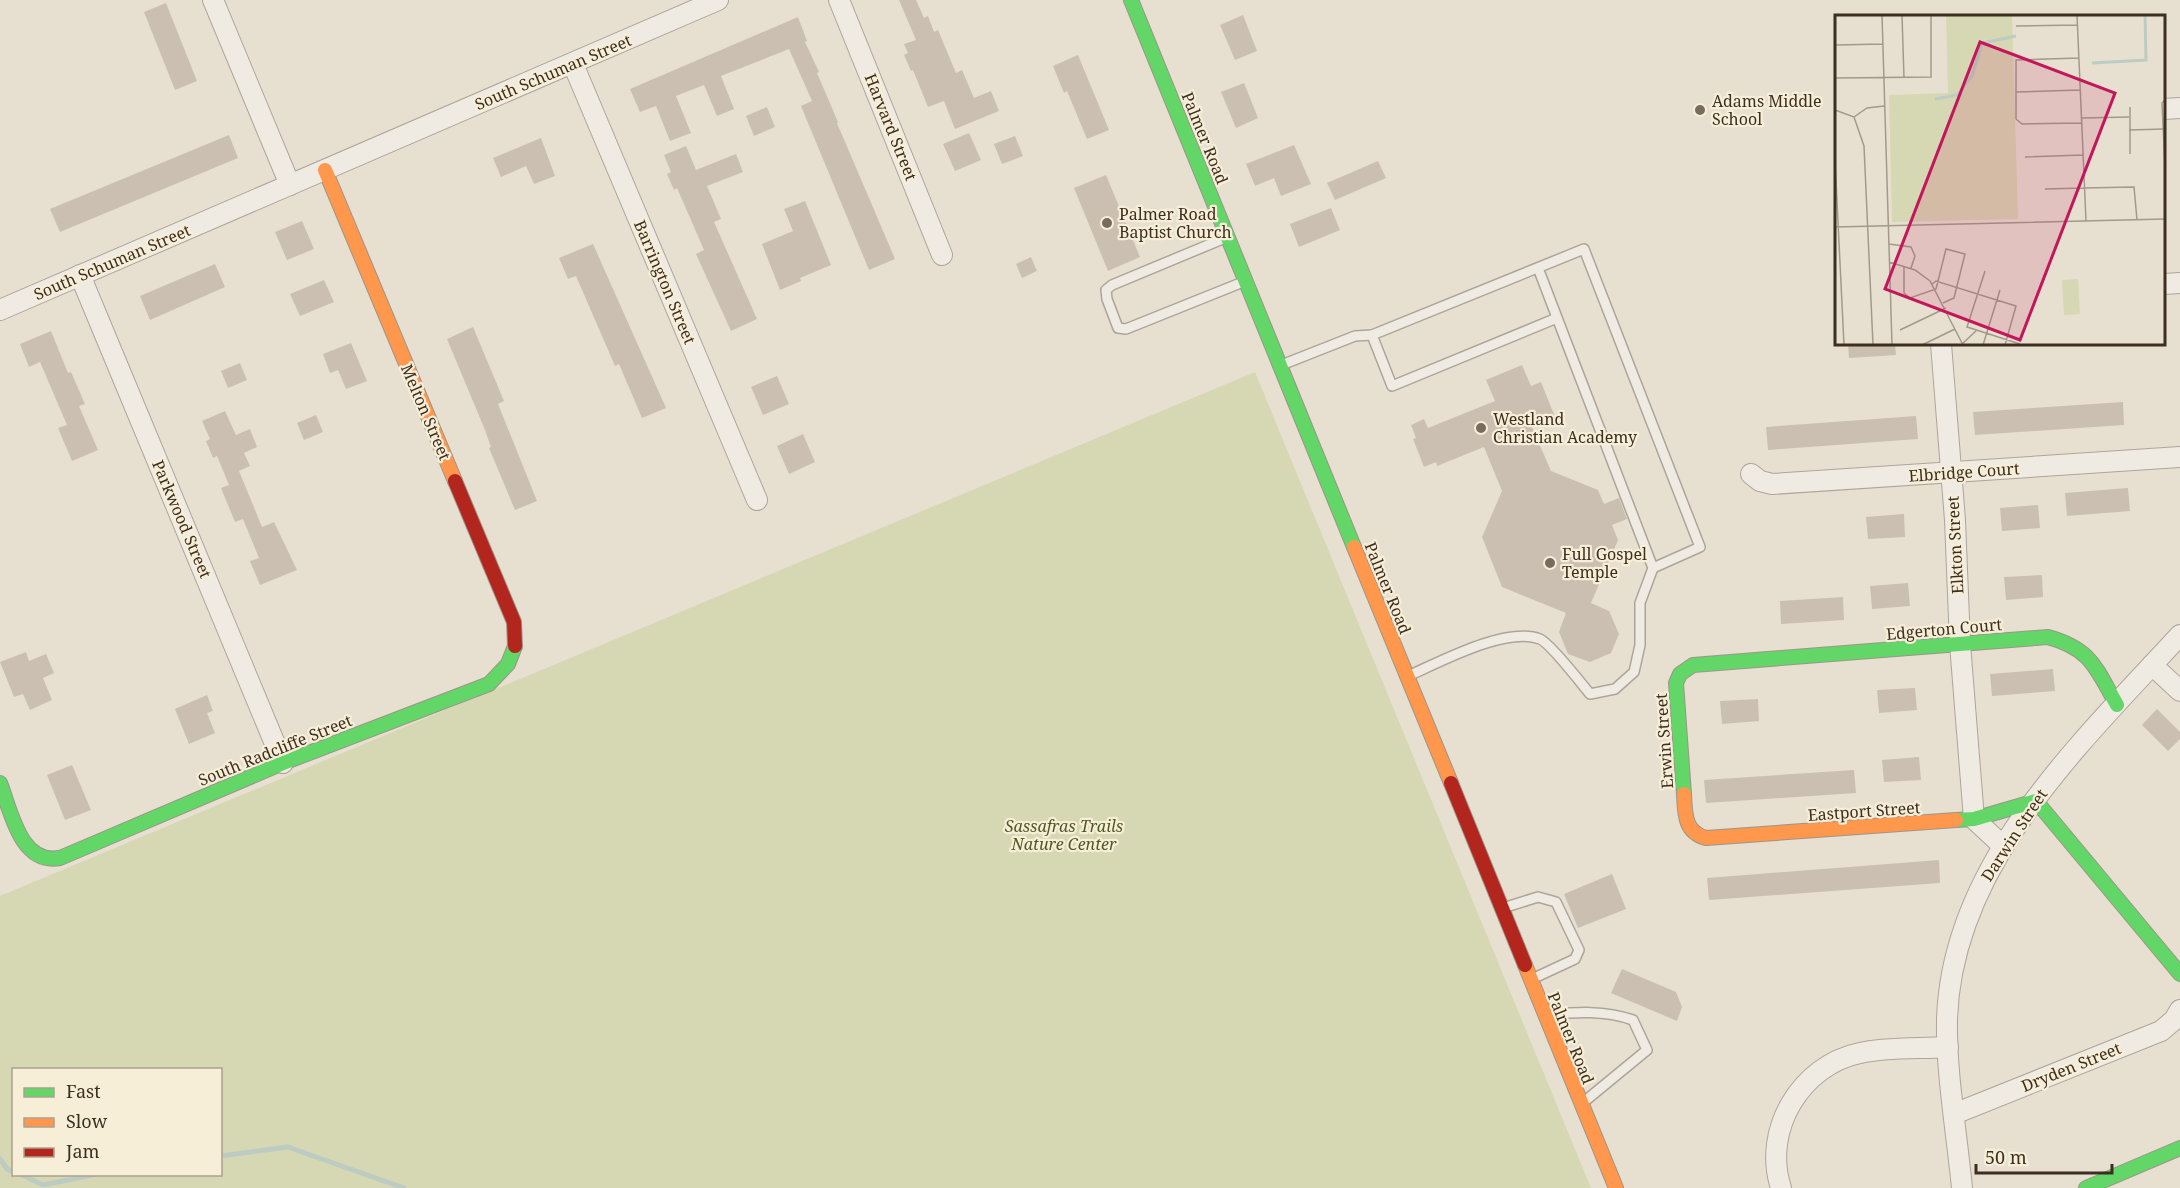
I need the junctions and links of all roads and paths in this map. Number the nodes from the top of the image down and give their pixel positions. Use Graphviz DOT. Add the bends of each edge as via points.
graph roads {
  1 [pos="213,0"];
  2 [pos="718,0"];
  3 [pos="839,0"];
  4 [pos="1131,0"];
  5 [pos="573,64"];
  6 [pos="2180,108"];
  7 [pos="2165,109"];
  8 [pos="325,170"];
  9 [pos="290,185"];
  10 [pos="1227,237"];
  11 [pos="942,255"];
  12 [pos="1538,268"];
  13 [pos="80,275"];
  14 [pos="1245,281"];
  15 [pos="2180,283"];
  16 [pos="2165,284"];
  17 [pos="0,310"];
  18 [pos="1557,318"];
  19 [pos="1372,335"];
  20 [pos="1941,345"];
  21 [pos="1279,365"];
  22 [pos="2180,457"];
  23 [pos="1950,473"];
  24 [pos="1751,474"];
  25 [pos="757,500"];
  26 [pos="1653,568"];
  27 [pos="2180,635"];
  28 [pos="1960,644"];
  29 [pos="514,656"];
  30 [pos="1741,661"];
  31 [pos="2152,665"];
  32 [pos="1406,677"];
  33 [pos="2180,691"];
  34 [pos="2117,705"];
  35 [pos="283,763"];
  36 [pos="0,783"];
  37 [pos="2036,801"];
  38 [pos="1974,819"];
  39 [pos="1693,833"];
  40 [pos="2003,846"];
  41 [pos="1501,909"];
  42 [pos="2180,974"];
  43 [pos="1530,980"];
  44 [pos="2180,1010"];
  45 [pos="1544,1015"];
  46 [pos="1948,1047"];
  47 [pos="1581,1104"];
  48 [pos="1954,1114"];
  49 [pos="2180,1148"];
  50 [pos="1616,1188"];
  51 [pos="1781,1188"];
  52 [pos="1962,1188"];
  53 [pos="2086,1188"];
  1 -- 9 [label="street"];
  2 -- 5 [label="street, South Schuman Street"];
  3 -- 11 [label="street, Harvard Street"];
  4 -- 10 [label="street, Palmer Road"];
  5 -- 8 [label="street, South Schuman Street"];
  5 -- 25 [label="street, Barrington Street"];
  6 -- 7 [label="street"];
  8 -- 9 [label="street, South Schuman Street"];
  8 -- 29 [label="street, Melton Street" via="514,622"];
  9 -- 13 [label="street, South Schuman Street"];
  10 -- 14 [label="street, Palmer Road"];
  10 -- 14 [label="lane" via="1106,290 1118,328 1126,329"];
  12 -- 18 [label="lane"];
  12 -- 19 [label="lane"];
  12 -- 26 [label="lane" via="1584,249 1700,547"];
  13 -- 17 [label="street, South Schuman Street"];
  13 -- 35 [label="street, Parkwood Street"];
  14 -- 21 [label="street, Palmer Road"];
  15 -- 16 [label="street"];
  18 -- 19 [label="lane" via="1392,386"];
  18 -- 26 [label="lane"];
  19 -- 21 [label="lane" via="1354,336"];
  20 -- 23 [label="street, Elkton Street"];
  21 -- 32 [label="street, Palmer Road"];
  22 -- 23 [label="street, Elbridge Court"];
  23 -- 24 [label="street, Elbridge Court" via="1772,484"];
  23 -- 28 [label="street, Elkton Street"];
  26 -- 32 [label="lane" via="1640,603 1640,645 1634,672 1615,688 1590,694 1542,640 1527,637 1497,639"];
  27 -- 31 [label="street, Darwin Street"];
  28 -- 30 [label="street, Edgerton Court"];
  28 -- 34 [label="street, Edgerton Court" via="2048,637 2068,643 2089,658"];
  28 -- 38 [label="street, Elkton Street"];
  29 -- 35 [label="street, South Radcliffe Street" via="489,684"];
  30 -- 39 [label="street, Erwin Street" via="1693,665 1680,674 1676,683 1686,821"];
  31 -- 33 [label="street"];
  31 -- 34 [label="street, Darwin Street"];
  32 -- 41 [label="street, Palmer Road"];
  34 -- 37 [label="street, Darwin Street" via="2063,764"];
  35 -- 36 [label="street, South Radcliffe Street" via="53,860 39,857 25,843"];
  37 -- 38 [label="street, Eastport Street"];
  37 -- 40 [label="street, Darwin Street"];
  37 -- 42 [label="street"];
  38 -- 39 [label="street, Eastport Street" via="1706,838"];
  38 -- 40 [label="street"];
  40 -- 46 [label="street, Darwin Street" via="1977,893 1958,945 1949,995"];
  41 -- 43 [label="street, Palmer Road"];
  41 -- 43 [label="lane" via="1538,897 1556,902 1579,950 1575,959"];
  43 -- 45 [label="street, Palmer Road"];
  44 -- 48 [label="street, Dryden Street" via="2161,1031"];
  45 -- 47 [label="street, Palmer Road"];
  45 -- 47 [label="lane" via="1583,1012 1633,1020 1647,1050"];
  46 -- 48 [label="street, Darwin Street"];
  46 -- 51 [label="street" via="1861,1053 1842,1058 1809,1080 1787,1111 1780,1129 1776,1160"];
  47 -- 50 [label="street, Palmer Road"];
  48 -- 52 [label="street, Darwin Street"];
  49 -- 53 [label="street"];
}
